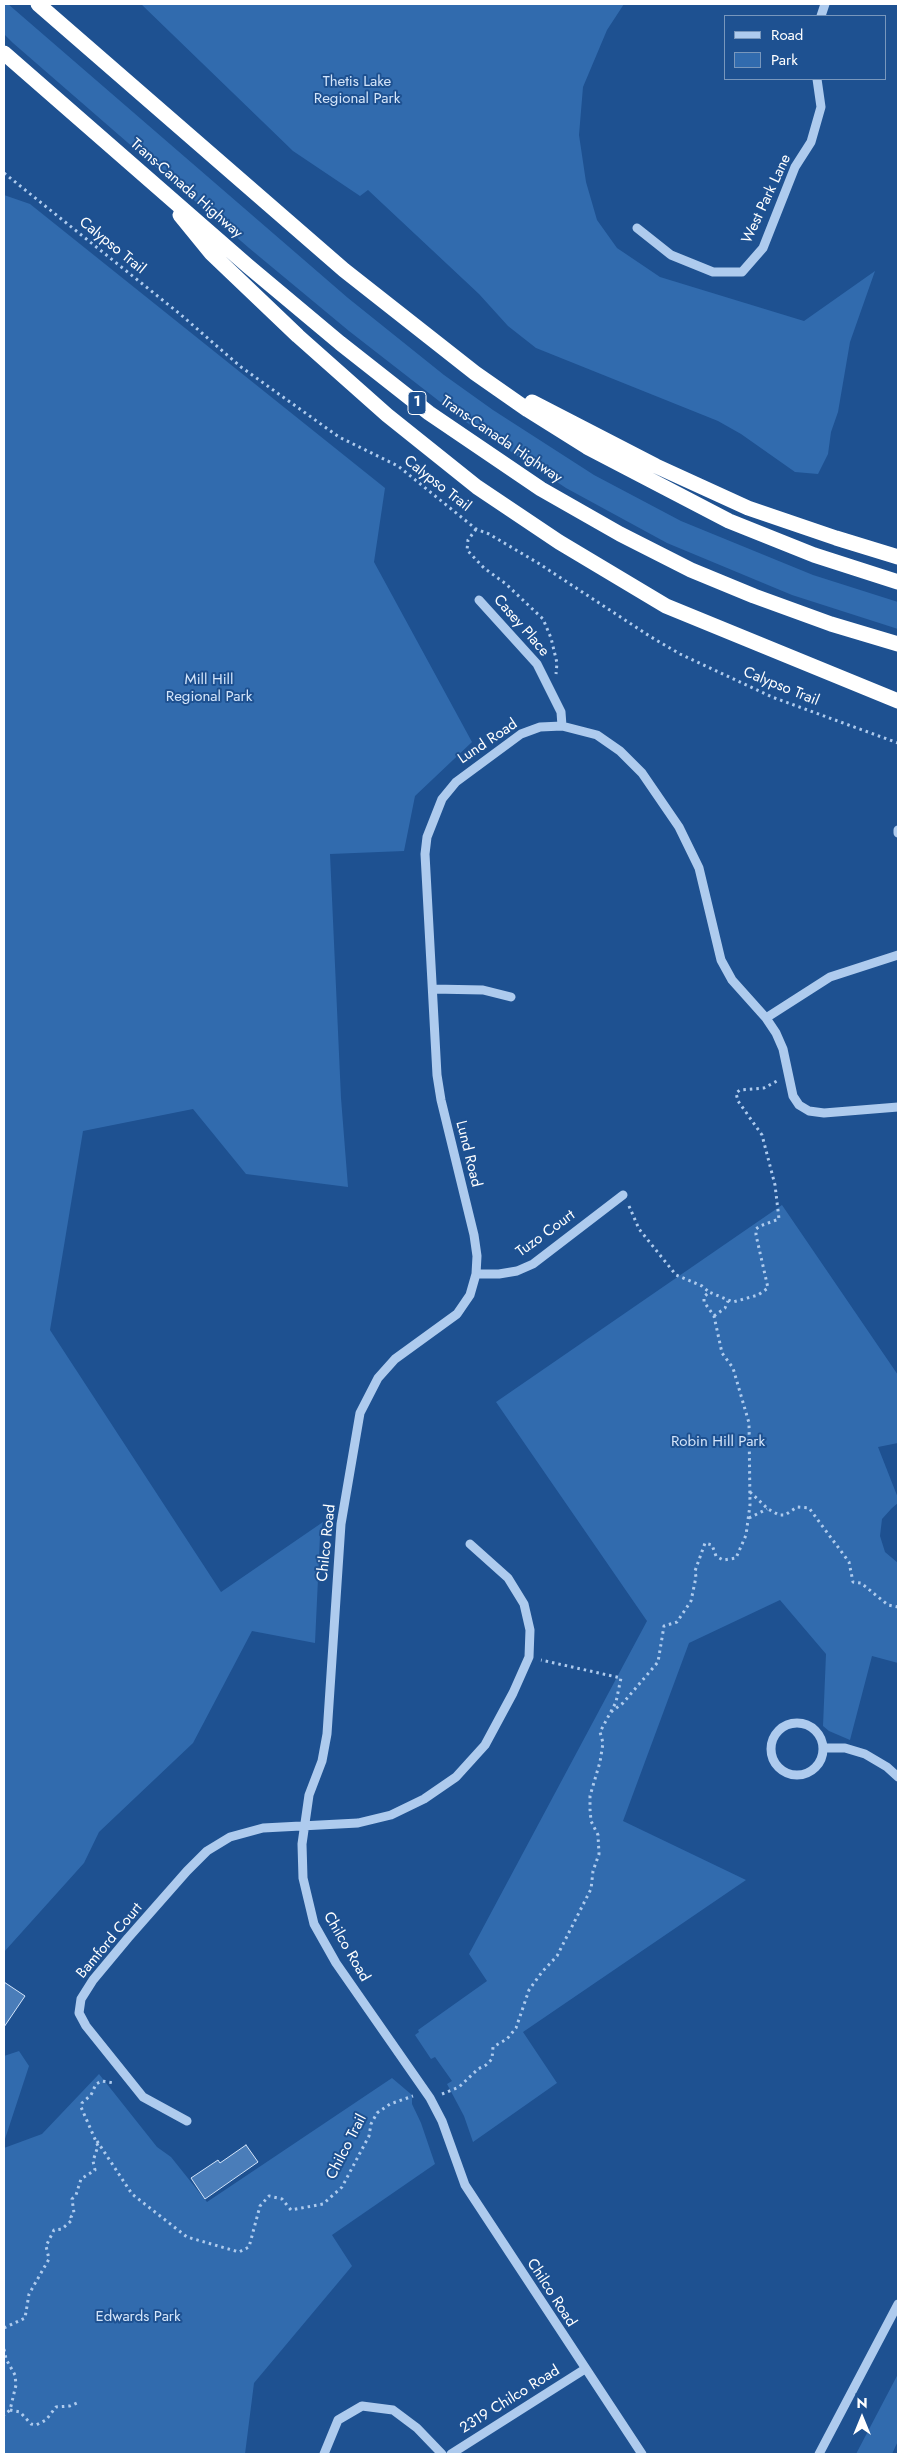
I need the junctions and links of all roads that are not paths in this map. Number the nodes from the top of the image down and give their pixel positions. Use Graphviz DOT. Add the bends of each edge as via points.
graph roads {
  1 [pos="38,4"];
  2 [pos="4,53"];
  3 [pos="817,80"];
  4 [pos="152,181"];
  5 [pos="637,228"];
  6 [pos="475,373"];
  7 [pos="898,557"];
  8 [pos="898,582"];
  9 [pos="479,600"];
  10 [pos="898,644"];
  11 [pos="898,701"];
  12 [pos="562,726"];
  13 [pos="898,955"];
  14 [pos="433,989"];
  15 [pos="512,997"];
  16 [pos="766,1018"];
  17 [pos="898,1107"];
  18 [pos="624,1195"];
  19 [pos="476,1274"];
  20 [pos="470,1544"];
  21 [pos="824,1748"];
  22 [pos="898,1777"];
  23 [pos="304,1826"];
  24 [pos="187,2121"];
  25 [pos="898,2304"];
  26 [pos="584,2369"];
  27 [pos="324,2454"];
  28 [pos="442,2454"];
  29 [pos="450,2454"];
  30 [pos="642,2454"];
  31 [pos="819,2454"];
  1 -- 6 [label="highway" via="344,270"];
  2 -- 4 [label="highway, Trans-Canada Highway / 1"];
  3 -- 5 [label="street, West Park Lane" via="821,107 811,142 795,167 763,248 742,272 713,272 671,255"];
  4 -- 10 [label="highway, Trans-Canada Highway / 1" via="362,361 429,413 541,489 692,570 831,624"];
  4 -- 11 [label="highway" via="210,253 298,336 387,415 477,487 559,542 666,606"];
  6 -- 7 [label="highway" via="656,466 748,508"];
  6 -- 8 [label="highway" via="587,448 729,521 814,555"];
  9 -- 12 [label="street, Casey Place" via="528,652 561,712"];
  12 -- 14 [label="street, Lund Road" via="540,727 521,734 486,757 456,782 434,816 427,837 426,854"];
  12 -- 16 [label="street, Lund Road" via="597,735 620,751 662,800 699,868 720,960 732,980"];
  13 -- 16 [label="street" via="830,978"];
  14 -- 15 [label="street" via="483,990"];
  14 -- 19 [label="street, Lund Road" via="441,1100 478,1256"];
  16 -- 17 [label="street, Lund Road" via="783,1049 793,1096 799,1105 809,1111 824,1113"];
  18 -- 19 [label="street, Tuzo Court" via="533,1264 517,1271"];
  19 -- 23 [label="street, Chilco Road" via="470,1295 457,1314 395,1359 378,1378 360,1413 340,1524 327,1734 322,1761 309,1795"];
  20 -- 23 [label="street, Bamford Court" via="508,1578 524,1604 530,1630 529,1657 485,1745 456,1777 424,1799 391,1815 358,1823"];
  21 -- 21 [label="street" via="813,1728 790,1724 780,1729 771,1750 774,1762 792,1776 804,1775 815,1769 822,1760"];
  21 -- 22 [label="street" via="845,1748 865,1754"];
  23 -- 24 [label="street, Bamford Court" via="264,1828 230,1837 207,1851 128,1938 81,1999 80,2013 86,2026 143,2097"];
  23 -- 26 [label="street, Chilco Road" via="303,1878 314,1924 336,1963 430,2098 442,2121 465,2186"];
  25 -- 31 [label="street"];
  26 -- 29 [label="street, 2319 Chilco Road"];
  26 -- 30 [label="street, Chilco Road"];
  27 -- 28 [label="street" via="338,2420 362,2406 393,2410 417,2428"];
}
